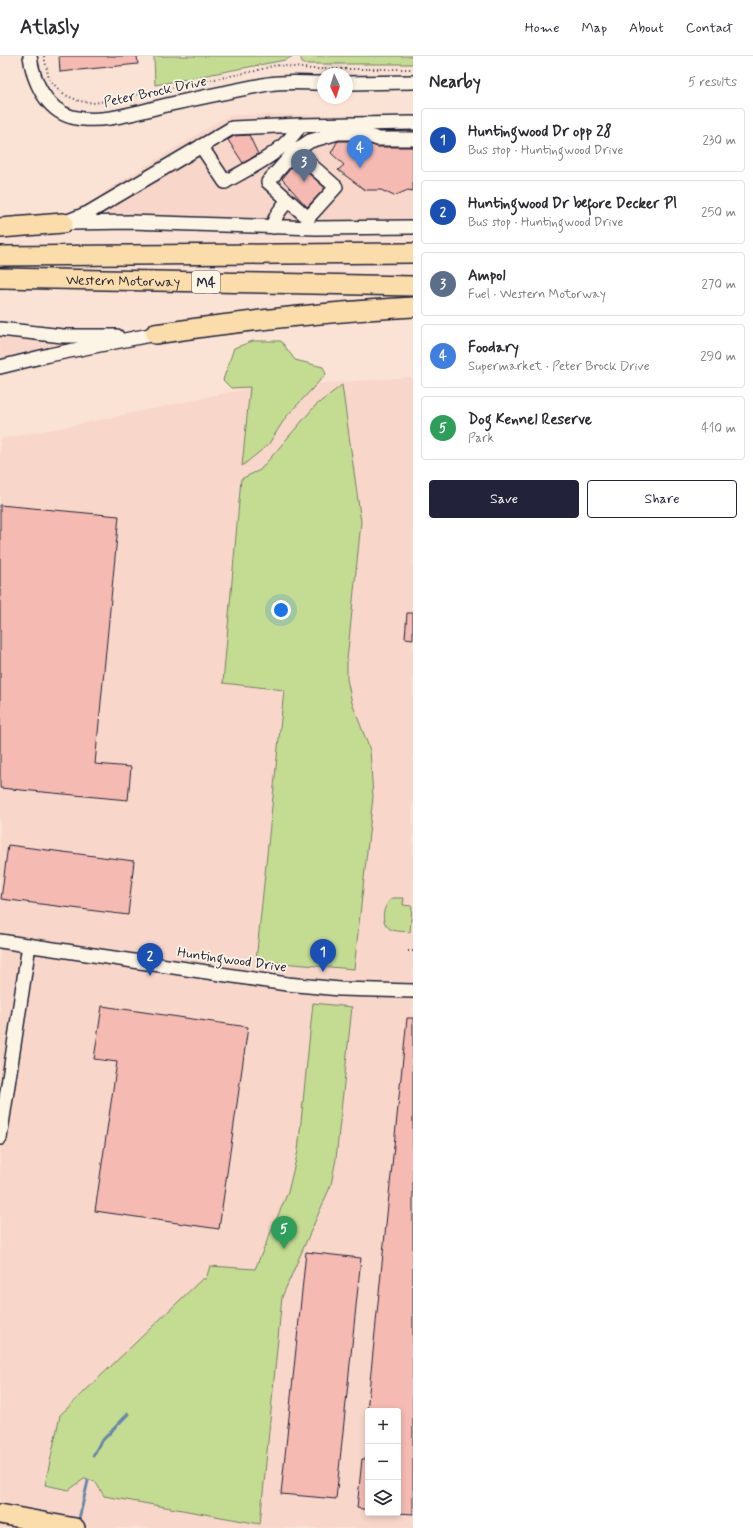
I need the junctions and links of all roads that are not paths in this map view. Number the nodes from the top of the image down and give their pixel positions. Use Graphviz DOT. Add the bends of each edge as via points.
graph roads {
  1 [pos="30,56"];
  2 [pos="413,82"];
  3 [pos="317,83"];
  4 [pos="353,83"];
  5 [pos="413,123"];
  6 [pos="300,125"];
  7 [pos="413,140"];
  8 [pos="201,146"];
  9 [pos="295,151"];
  10 [pos="288,200"];
  11 [pos="64,223"];
  12 [pos="273,227"];
  13 [pos="0,228"];
  14 [pos="413,228"];
  15 [pos="413,253"];
  16 [pos="0,256"];
  17 [pos="0,278"];
  18 [pos="413,286"];
  19 [pos="413,307"];
  20 [pos="0,329"];
  21 [pos="155,334"];
  22 [pos="0,367"];
  23 [pos="0,941"];
  24 [pos="29,945"];
  25 [pos="413,991"];
  26 [pos="0,1138"];
  27 [pos="0,1514"];
  28 [pos="75,1528"];
  1 -- 3 [label="street, Peter Brock Drive" via="31,69 42,93 58,110 81,119 120,116 271,83"];
  2 -- 4 [label="street"];
  5 -- 6 [label="street"];
  6 -- 8 [label="street" via="232,128"];
  6 -- 8 [label="street" via="288,141 269,156 225,182"];
  7 -- 9 [label="street" via="378,139 360,133 338,133 310,141"];
  8 -- 11 [label="street" via="88,213"];
  9 -- 10 [label="street" via="268,182"];
  9 -- 10 [label="street" via="336,187 308,218"];
  10 -- 12 [label="street" via="278,212"];
  11 -- 12 [label="street" via="130,222"];
  11 -- 13 [label="highway"];
  12 -- 14 [label="street"];
  15 -- 16 [label="highway, Western Motorway / M4"];
  17 -- 18 [label="highway, Western Motorway / M4"];
  19 -- 21 [label="highway" via="309,314"];
  20 -- 21 [label="street" via="78,337"];
  21 -- 22 [label="street"];
  23 -- 24 [label="street, Huntingwood Drive"];
  24 -- 25 [label="street, Huntingwood Drive" via="287,984 340,989"];
  24 -- 26 [label="street"];
  27 -- 28 [label="highway"];
}
